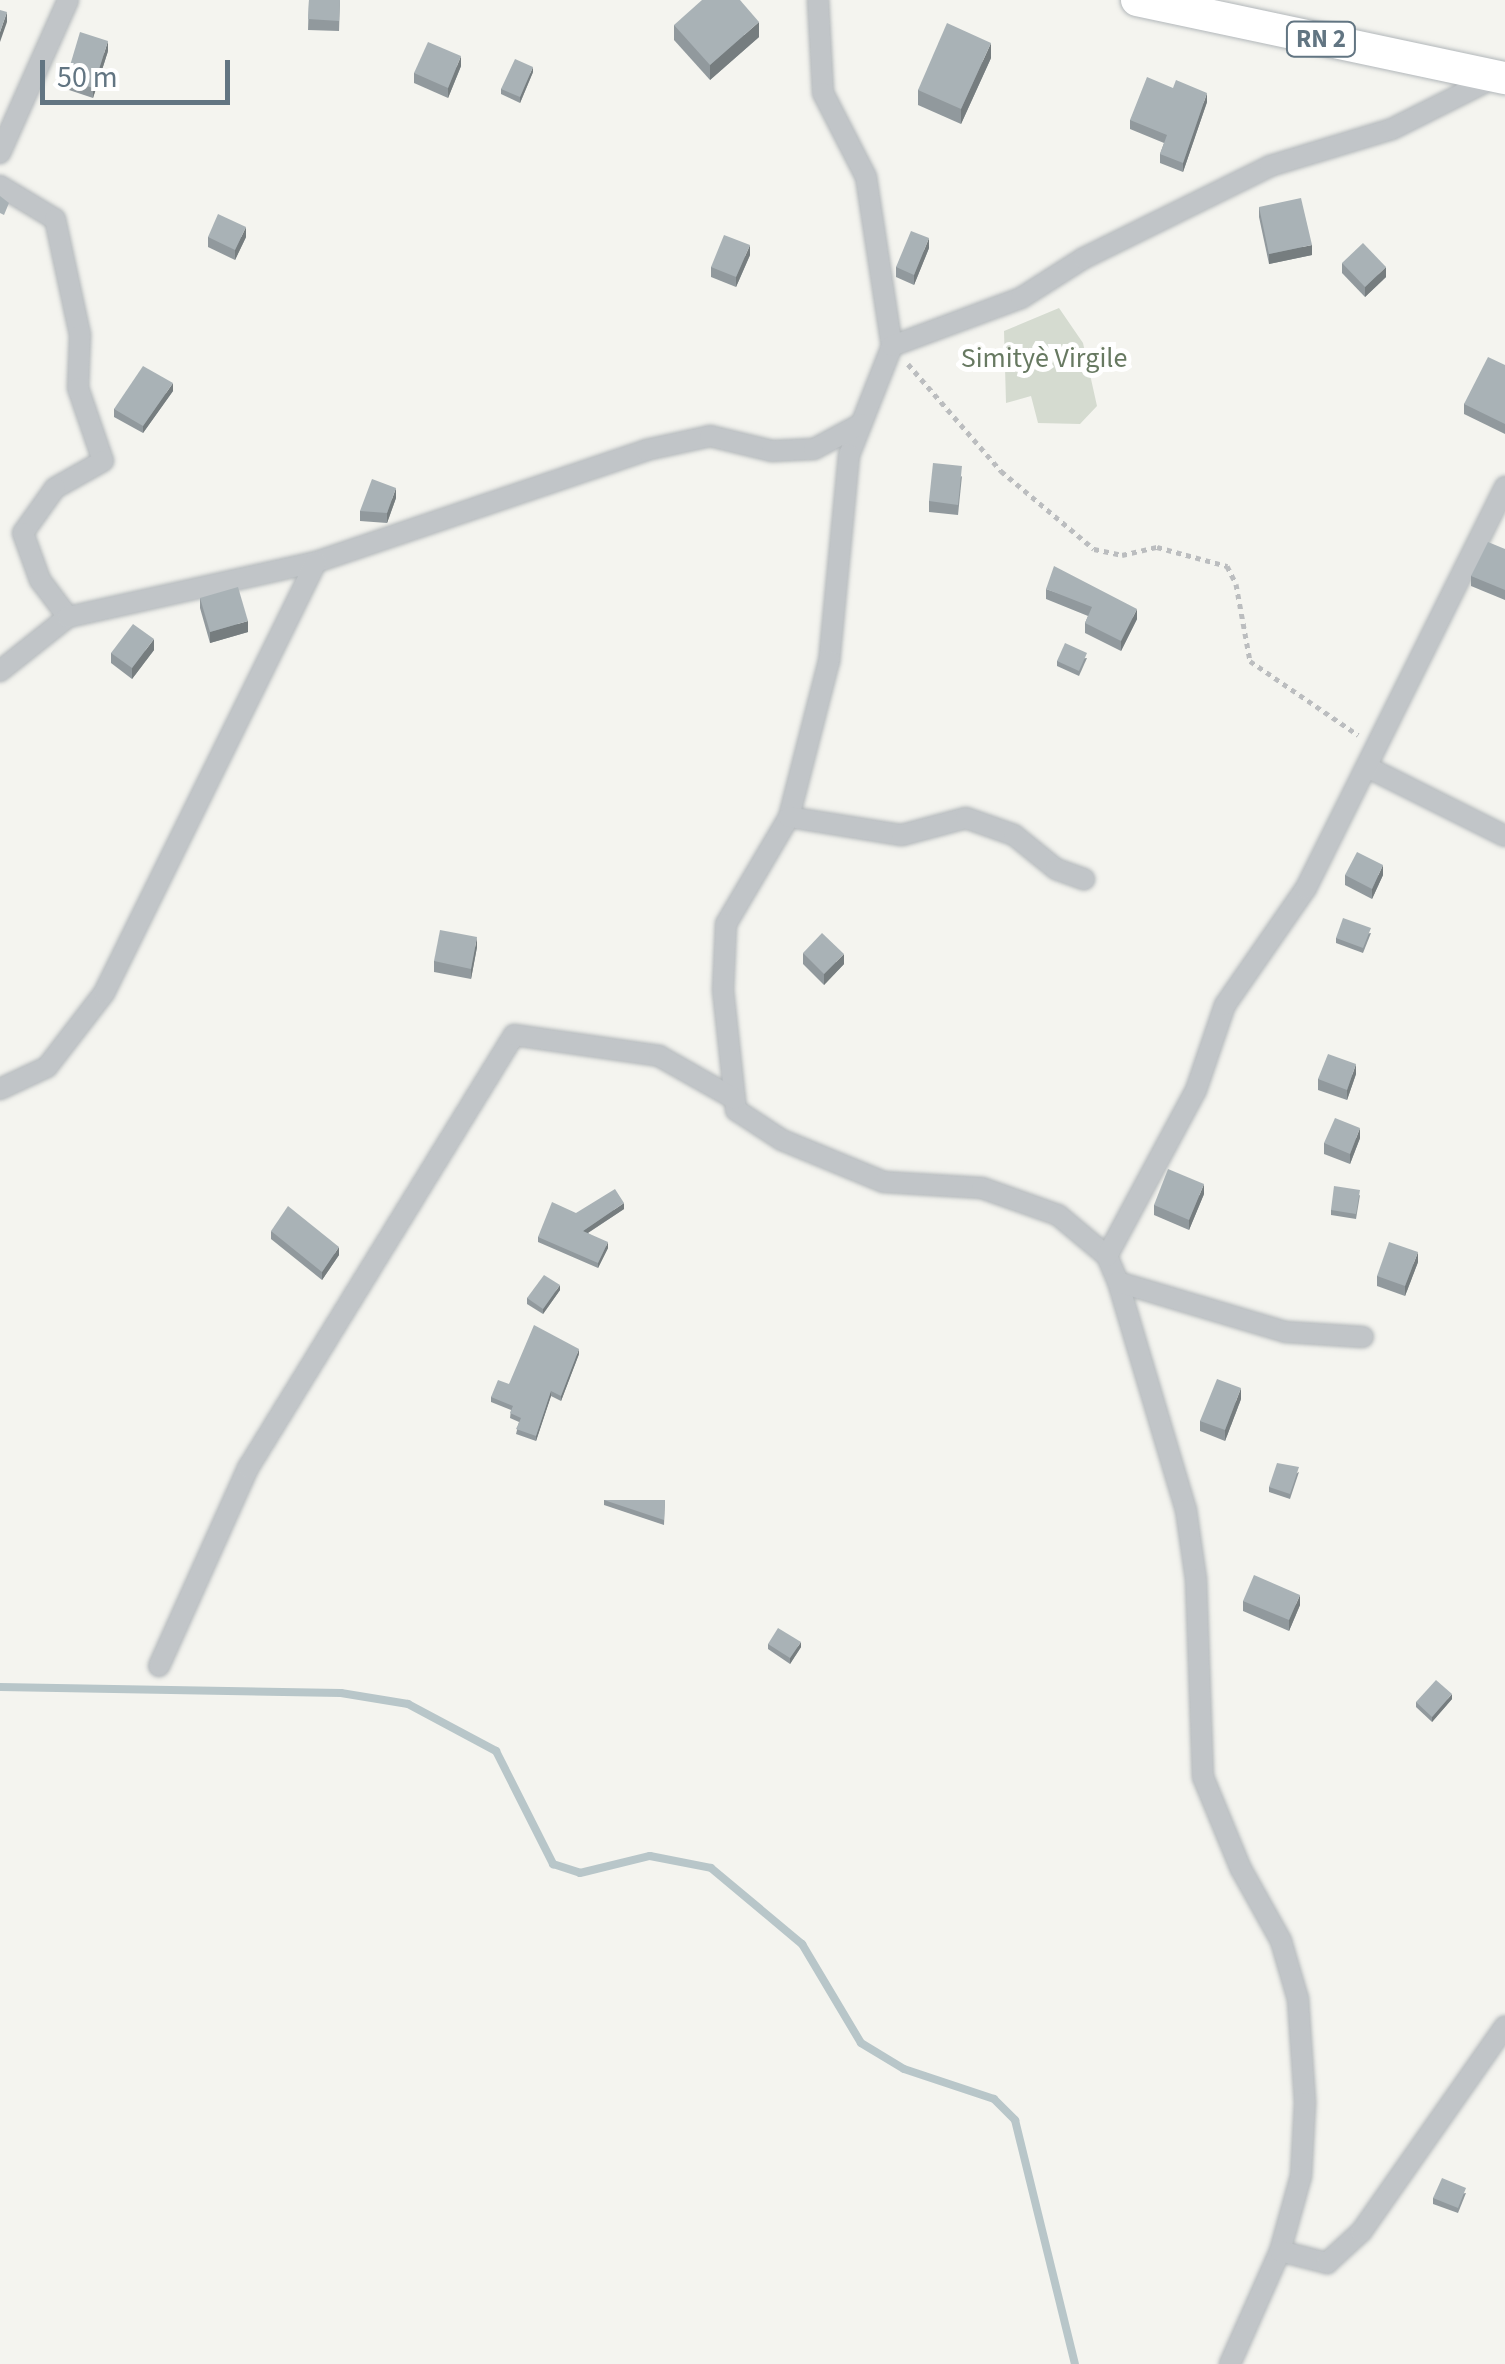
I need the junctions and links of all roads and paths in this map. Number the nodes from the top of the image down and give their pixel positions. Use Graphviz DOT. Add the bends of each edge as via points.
graph roads {
  1 [pos="68,0"];
  2 [pos="818,0"];
  3 [pos="1137,0"];
  4 [pos="1502,78"];
  5 [pos="0,153"];
  6 [pos="0,186"];
  7 [pos="892,346"];
  8 [pos="861,424"];
  9 [pos="1505,486"];
  10 [pos="316,562"];
  11 [pos="68,616"];
  12 [pos="0,671"];
  13 [pos="1365,772"];
  14 [pos="789,817"];
  15 [pos="1505,836"];
  16 [pos="1084,879"];
  17 [pos="0,1089"];
  18 [pos="735,1099"];
  19 [pos="1107,1256"];
  20 [pos="1118,1282"];
  21 [pos="1363,1337"];
  22 [pos="160,1666"];
  23 [pos="1505,2026"];
  24 [pos="1280,2251"];
  25 [pos="1230,2364"];
  1 -- 5 [label="street"];
  2 -- 7 [label="street" via="824,92 866,177"];
  3 -- 4 [label="main road, RN 2"];
  4 -- 7 [label="street" via="1392,129 1270,166 1084,258 1021,298"];
  6 -- 11 [label="street" via="55,219 80,335 78,388 102,461 55,488 23,533 40,580"];
  7 -- 8 [label="street"];
  7 -- 13 [label="path" via="1001,471 1094,549 1122,555 1157,547 1226,566 1236,584 1250,662 1360,736"];
  8 -- 10 [label="street" via="814,449 772,450 710,436 646,450"];
  8 -- 14 [label="street" via="849,455 829,661"];
  9 -- 13 [label="street"];
  10 -- 11 [label="street"];
  10 -- 17 [label="street" via="104,994 47,1067"];
  11 -- 12 [label="street"];
  13 -- 15 [label="street"];
  13 -- 19 [label="street" via="1306,888 1225,1005 1196,1090"];
  14 -- 16 [label="street" via="902,835 966,818 1014,835 1056,869"];
  14 -- 18 [label="street" via="726,924 722,990"];
  18 -- 19 [label="street" via="736,1110 782,1140 884,1182 982,1188 1028,1204 1058,1216"];
  18 -- 22 [label="street" via="658,1056 514,1035 248,1468"];
  19 -- 20 [label="street"];
  20 -- 21 [label="street" via="1286,1332"];
  20 -- 24 [label="street" via="1186,1510 1196,1579 1203,1777 1241,1869 1282,1940 1298,2000 1305,2103 1301,2176"];
  23 -- 24 [label="street" via="1360,2232 1327,2263"];
  24 -- 25 [label="street"];
}
